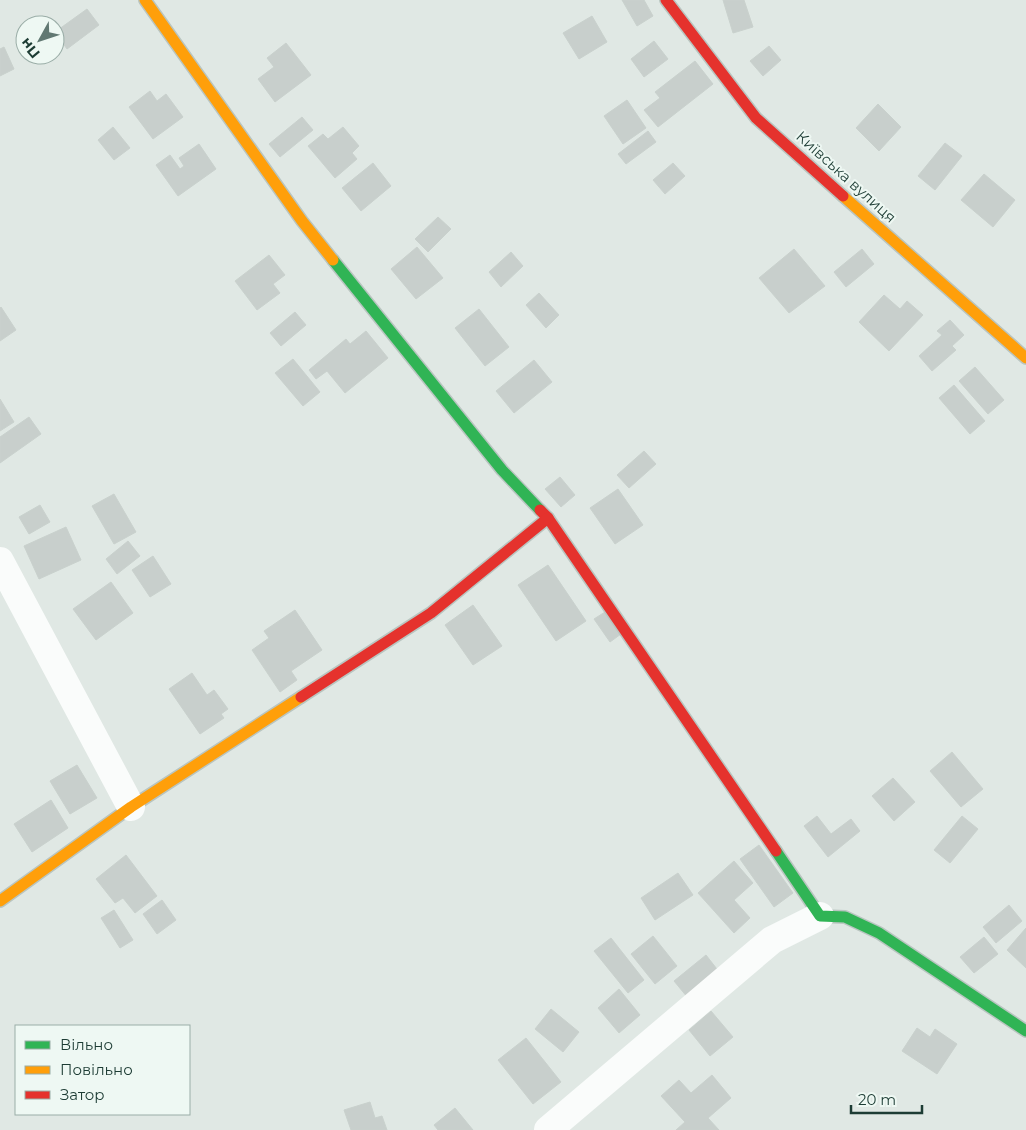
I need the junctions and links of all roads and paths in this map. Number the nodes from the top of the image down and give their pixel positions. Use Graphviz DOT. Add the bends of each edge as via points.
graph roads {
  1 [pos="145,0"];
  2 [pos="666,0"];
  3 [pos="1026,358"];
  4 [pos="548,518"];
  5 [pos="0,562"];
  6 [pos="131,807"];
  7 [pos="0,901"];
  8 [pos="820,916"];
  9 [pos="1026,1032"];
  10 [pos="548,1130"];
  1 -- 4 [label="street" via="302,221 502,470"];
  2 -- 3 [label="street, Київська вулиця" via="756,118"];
  4 -- 6 [label="street" via="431,613"];
  4 -- 8 [label="street"];
  5 -- 6 [label="street"];
  6 -- 7 [label="street"];
  8 -- 9 [label="street" via="844,917 879,933"];
  8 -- 10 [label="street" via="772,940"];
}
